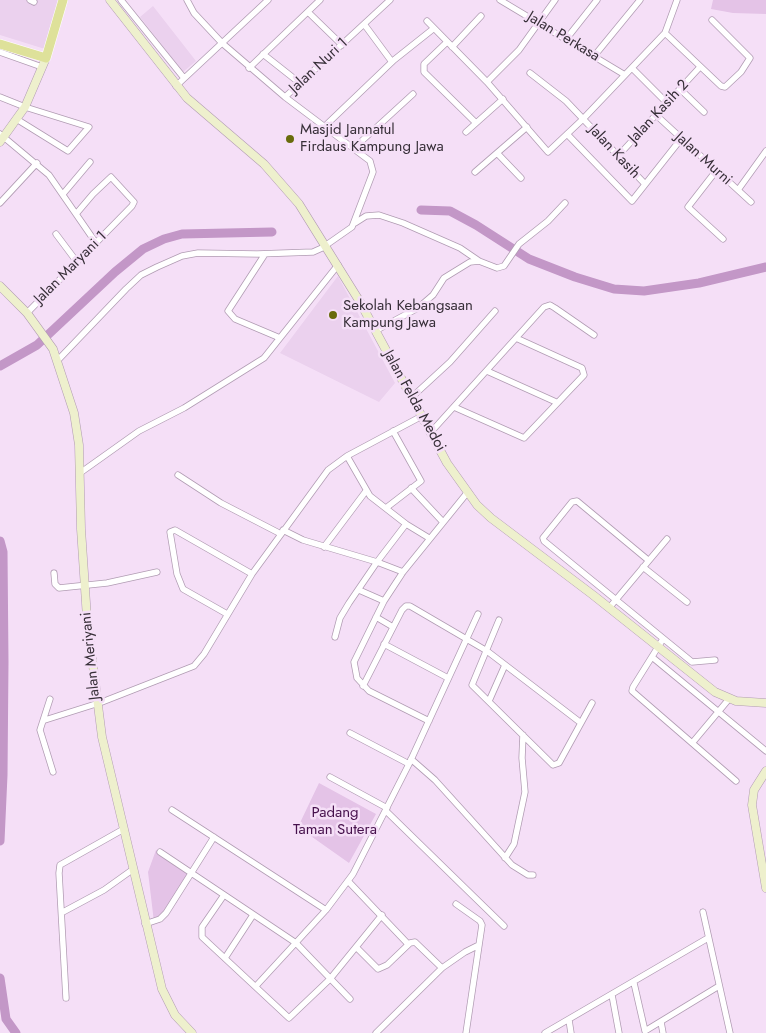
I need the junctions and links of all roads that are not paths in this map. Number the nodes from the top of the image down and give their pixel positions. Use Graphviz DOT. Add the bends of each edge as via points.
graph roads {
  1 [pos="63,0"];
  2 [pos="122,0"];
  3 [pos="268,0"];
  4 [pos="320,0"];
  5 [pos="390,0"];
  6 [pos="500,0"];
  7 [pos="555,0"];
  8 [pos="597,0"];
  9 [pos="640,0"];
  10 [pos="677,0"];
  11 [pos="112,1"];
  12 [pos="190,1"];
  13 [pos="511,3"];
  14 [pos="308,12"];
  15 [pos="481,16"];
  16 [pos="712,20"];
  17 [pos="427,21"];
  18 [pos="538,21"];
  19 [pos="364,24"];
  20 [pos="433,29"];
  21 [pos="665,32"];
  22 [pos="567,38"];
  23 [pos="0,39"];
  24 [pos="222,43"];
  25 [pos="0,44"];
  26 [pos="342,45"];
  27 [pos="450,45"];
  28 [pos="0,52"];
  29 [pos="16,53"];
  30 [pos="263,54"];
  31 [pos="595,55"];
  32 [pos="45,60"];
  33 [pos="393,61"];
  34 [pos="700,67"];
  35 [pos="249,68"];
  36 [pos="632,68"];
  37 [pos="530,73"];
  38 [pos="625,75"];
  39 [pos="184,78"];
  40 [pos="488,82"];
  41 [pos="301,84"];
  42 [pos="176,86"];
  43 [pos="680,90"];
  44 [pos="412,94"];
  45 [pos="0,97"];
  46 [pos="285,97"];
  47 [pos="503,99"];
  48 [pos="667,103"];
  49 [pos="25,108"];
  50 [pos="704,112"];
  51 [pos="656,115"];
  52 [pos="583,119"];
  53 [pos="18,120"];
  54 [pos="476,123"];
  55 [pos="324,126"];
  56 [pos="527,127"];
  57 [pos="466,132"];
  58 [pos="567,134"];
  59 [pos="2,137"];
  60 [pos="681,140"];
  61 [pos="354,148"];
  62 [pos="766,151"];
  63 [pos="497,153"];
  64 [pos="618,156"];
  65 [pos="90,162"];
  66 [pos="37,163"];
  67 [pos="716,171"];
  68 [pos="476,172"];
  69 [pos="521,178"];
  70 [pos="644,184"];
  71 [pos="738,190"];
  72 [pos="63,194"];
  73 [pos="751,202"];
  74 [pos="0,203"];
  75 [pos="565,203"];
  76 [pos="76,214"];
  77 [pos="354,223"];
  78 [pos="56,234"];
  79 [pos="723,239"];
  80 [pos="96,243"];
  81 [pos="326,245"];
  82 [pos="265,254"];
  83 [pos="479,261"];
  84 [pos="78,262"];
  85 [pos="338,265"];
  86 [pos="0,286"];
  87 [pos="495,312"];
  88 [pos="27,313"];
  89 [pos="375,331"];
  90 [pos="594,335"];
  91 [pos="280,338"];
  92 [pos="516,338"];
  93 [pos="58,360"];
  94 [pos="487,371"];
  95 [pos="412,397"];
  96 [pos="556,402"];
  97 [pos="454,407"];
  98 [pos="422,416"];
  99 [pos="393,431"];
  100 [pos="431,432"];
  101 [pos="347,456"];
  102 [pos="80,473"];
  103 [pos="178,475"];
  104 [pos="411,488"];
  105 [pos="366,491"];
  106 [pos="467,493"];
  107 [pos="386,508"];
  108 [pos="442,521"];
  109 [pos="406,524"];
  110 [pos="282,532"];
  111 [pos="429,538"];
  112 [pos="667,539"];
  113 [pos="324,547"];
  114 [pos="648,560"];
  115 [pos="376,562"];
  116 [pos="643,566"];
  117 [pos="54,572"];
  118 [pos="157,572"];
  119 [pos="402,572"];
  120 [pos="252,574"];
  121 [pos="85,586"];
  122 [pos="359,590"];
  123 [pos="617,599"];
  124 [pos="384,601"];
  125 [pos="687,602"];
  126 [pos="609,608"];
  127 [pos="227,614"];
  128 [pos="478,614"];
  129 [pos="376,617"];
  130 [pos="499,620"];
  131 [pos="393,627"];
  132 [pos="335,637"];
  133 [pos="467,638"];
  134 [pos="663,638"];
  135 [pos="384,644"];
  136 [pos="657,647"];
  137 [pos="487,651"];
  138 [pos="652,657"];
  139 [pos="716,660"];
  140 [pos="505,665"];
  141 [pos="448,678"];
  142 [pos="363,686"];
  143 [pos="728,699"];
  144 [pos="50,700"];
  145 [pos="489,701"];
  146 [pos="766,702"];
  147 [pos="592,703"];
  148 [pos="96,704"];
  149 [pos="718,711"];
  150 [pos="44,720"];
  151 [pos="428,721"];
  152 [pos="581,723"];
  153 [pos="350,733"];
  154 [pos="523,735"];
  155 [pos="693,742"];
  156 [pos="766,750"];
  157 [pos="410,761"];
  158 [pos="766,770"];
  159 [pos="53,772"];
  160 [pos="330,777"];
  161 [pos="736,781"];
  162 [pos="387,809"];
  163 [pos="172,810"];
  164 [pos="122,830"];
  165 [pos="214,837"];
  166 [pos="160,852"];
  167 [pos="505,858"];
  168 [pos="132,870"];
  169 [pos="192,873"];
  170 [pos="533,875"];
  171 [pos="348,881"];
  172 [pos="766,888"];
  173 [pos="224,895"];
  174 [pos="456,904"];
  175 [pos="326,910"];
  176 [pos="62,912"];
  177 [pos="703,912"];
  178 [pos="254,915"];
  179 [pos="382,915"];
  180 [pos="145,924"];
  181 [pos="504,926"];
  182 [pos="708,938"];
  183 [pos="296,943"];
  184 [pos="408,944"];
  185 [pos="479,945"];
  186 [pos="356,947"];
  187 [pos="225,958"];
  188 [pos="442,968"];
  189 [pos="330,979"];
  190 [pos="634,983"];
  191 [pos="256,986"];
  192 [pos="719,986"];
  193 [pos="612,995"];
  194 [pos="66,998"];
  195 [pos="350,1000"];
  196 [pos="569,1020"];
  197 [pos="661,1022"];
  198 [pos="643,1032"];
  199 [pos="192,1033"];
  200 [pos="376,1033"];
  201 [pos="466,1033"];
  202 [pos="545,1033"];
  203 [pos="571,1033"];
  204 [pos="619,1033"];
  205 [pos="663,1033"];
  206 [pos="730,1033"];
  1 -- 32 [label="main road"];
  2 -- 39 [label="street"];
  3 -- 24 [label="street"];
  4 -- 14 [label="street"];
  5 -- 19 [label="street, Jalan Nuri 1"];
  6 -- 13 [label="street, Jalan Perkasa"];
  7 -- 18 [label="street"];
  8 -- 22 [label="street"];
  9 -- 31 [label="street"];
  10 -- 21 [label="street"];
  11 -- 42 [label="street, Jalan Felda Medoi"];
  12 -- 24 [label="street, Jalan Nuri 1" via="194,14"];
  13 -- 18 [label="street, Jalan Perkasa"];
  14 -- 26 [label="street"];
  14 -- 30 [label="street"];
  15 -- 27 [label="street"];
  16 -- 34 [label="street" via="749,55 750,61 725,87"];
  17 -- 20 [label="street"];
  18 -- 22 [label="street, Jalan Perkasa"];
  18 -- 40 [label="street" via="519,50"];
  19 -- 26 [label="street, Jalan Nuri 1"];
  19 -- 33 [label="street"];
  20 -- 27 [label="street"];
  20 -- 33 [label="street"];
  21 -- 34 [label="street"];
  21 -- 36 [label="street"];
  22 -- 31 [label="street, Jalan Perkasa"];
  23 -- 32 [label="main road"];
  24 -- 35 [label="street, Jalan Nuri 1"];
  24 -- 39 [label="street"];
  25 -- 29 [label="main road"];
  26 -- 41 [label="street, Jalan Nuri 1"];
  27 -- 40 [label="street"];
  27 -- 54 [label="street" via="424,64 424,72"];
  28 -- 29 [label="street"];
  29 -- 32 [label="main road"];
  30 -- 35 [label="street"];
  30 -- 41 [label="street"];
  31 -- 38 [label="street, Jalan Perkasa"];
  32 -- 49 [label="street"];
  33 -- 55 [label="street"];
  34 -- 43 [label="street, Jalan Kasih 2"];
  35 -- 46 [label="street, Jalan Nuri 1"];
  36 -- 38 [label="street"];
  36 -- 48 [label="street"];
  37 -- 52 [label="street, Jalan Kasih"];
  38 -- 52 [label="street"];
  39 -- 42 [label="street"];
  40 -- 47 [label="street"];
  41 -- 46 [label="street, Jalan Nuri 1"];
  42 -- 81 [label="street, Jalan Felda Medoi" via="274,174"];
  43 -- 48 [label="street, Jalan Kasih 2"];
  43 -- 50 [label="street"];
  44 -- 61 [label="street"];
  45 -- 49 [label="street"];
  46 -- 55 [label="street"];
  47 -- 54 [label="street"];
  47 -- 56 [label="street"];
  48 -- 51 [label="street, Jalan Kasih 2"];
  49 -- 53 [label="street"];
  49 -- 53 [label="street" via="87,125 88,129 68,151"];
  51 -- 60 [label="street, Jalan Murni"];
  51 -- 64 [label="street, Jalan Kasih 2"];
  52 -- 58 [label="street"];
  52 -- 64 [label="street, Jalan Kasih"];
  53 -- 59 [label="street"];
  54 -- 57 [label="street"];
  55 -- 61 [label="street"];
  56 -- 58 [label="street" via="548,152"];
  56 -- 63 [label="street"];
  58 -- 70 [label="street" via="629,200 632,201"];
  59 -- 66 [label="street"];
  60 -- 67 [label="street, Jalan Murni"];
  60 -- 70 [label="street"];
  61 -- 77 [label="street" via="370,161 373,172"];
  62 -- 71 [label="street"];
  63 -- 68 [label="street"];
  63 -- 69 [label="street"];
  64 -- 70 [label="street, Jalan Kasih"];
  65 -- 72 [label="street"];
  66 -- 72 [label="street"];
  66 -- 74 [label="street"];
  67 -- 71 [label="street, Jalan Murni"];
  67 -- 79 [label="street" via="688,207"];
  71 -- 73 [label="street, Jalan Murni"];
  72 -- 76 [label="street"];
  75 -- 83 [label="street" via="524,239 506,264 497,268"];
  76 -- 80 [label="street"];
  76 -- 80 [label="street, Jalan Maryani 1" via="111,177 132,198 132,206"];
  77 -- 81 [label="street"];
  77 -- 83 [label="street" via="366,216 379,215 460,248"];
  78 -- 84 [label="street"];
  80 -- 84 [label="street, Jalan Maryani 1"];
  81 -- 82 [label="street" via="312,252"];
  81 -- 85 [label="street, Jalan Felda Medoi"];
  82 -- 91 [label="street" via="228,311 235,319"];
  82 -- 93 [label="street" via="198,253 182,256 141,275"];
  83 -- 89 [label="street" via="462,266 444,278 428,300"];
  84 -- 88 [label="street, Jalan Maryani 1"];
  85 -- 89 [label="street, Jalan Felda Medoi"];
  85 -- 91 [label="street"];
  86 -- 88 [label="street, Jalan Meriyani"];
  87 -- 95 [label="street" via="450,362"];
  88 -- 93 [label="street, Jalan Meriyani"];
  89 -- 95 [label="street, Jalan Felda Medoi"];
  90 -- 92 [label="street" via="548,305"];
  91 -- 102 [label="street" via="260,361 139,431"];
  92 -- 94 [label="street"];
  92 -- 96 [label="street" via="584,370 584,375"];
  93 -- 102 [label="street, Jalan Meriyani" via="78,435"];
  94 -- 96 [label="street"];
  94 -- 97 [label="street"];
  95 -- 98 [label="street, Jalan Felda Medoi"];
  96 -- 97 [label="street" via="524,438"];
  97 -- 100 [label="street"];
  98 -- 99 [label="street"];
  98 -- 100 [label="street, Jalan Felda Medoi"];
  99 -- 101 [label="street"];
  99 -- 104 [label="street" via="420,478 420,483"];
  100 -- 106 [label="street, Jalan Felda Medoi"];
  101 -- 105 [label="street"];
  101 -- 110 [label="street" via="328,470"];
  102 -- 121 [label="street, Jalan Meriyani"];
  103 -- 110 [label="street" via="221,503"];
  104 -- 107 [label="street"];
  104 -- 108 [label="street"];
  105 -- 107 [label="street"];
  105 -- 113 [label="street"];
  106 -- 108 [label="street"];
  106 -- 126 [label="street, Jalan Felda Medoi" via="491,518"];
  107 -- 109 [label="street"];
  108 -- 111 [label="street"];
  109 -- 111 [label="street"];
  109 -- 115 [label="street"];
  110 -- 113 [label="street"];
  110 -- 120 [label="street"];
  111 -- 119 [label="street"];
  112 -- 114 [label="street"];
  113 -- 115 [label="street"];
  114 -- 116 [label="street"];
  114 -- 123 [label="street" via="577,501 572,502 543,537 544,542"];
  115 -- 119 [label="street"];
  115 -- 122 [label="street"];
  116 -- 123 [label="street"];
  116 -- 125 [label="street"];
  117 -- 121 [label="street" via="57,587"];
  118 -- 121 [label="street"];
  119 -- 124 [label="street"];
  120 -- 127 [label="street"];
  120 -- 127 [label="street" via="175,530 170,532 177,574 183,589"];
  121 -- 148 [label="street, Jalan Meriyani"];
  122 -- 124 [label="street"];
  122 -- 132 [label="street" via="340,618"];
  123 -- 126 [label="street"];
  123 -- 134 [label="street"];
  124 -- 129 [label="street"];
  126 -- 136 [label="street, Jalan Felda Medoi"];
  127 -- 148 [label="street" via="194,666"];
  128 -- 133 [label="street"];
  129 -- 131 [label="street"];
  129 -- 142 [label="street" via="354,662 355,673"];
  130 -- 137 [label="street"];
  131 -- 133 [label="street" via="403,608 410,606"];
  131 -- 135 [label="street"];
  133 -- 137 [label="street"];
  133 -- 141 [label="street"];
  134 -- 136 [label="street"];
  134 -- 139 [label="street" via="692,662"];
  135 -- 141 [label="street"];
  135 -- 142 [label="street"];
  136 -- 138 [label="street"];
  136 -- 143 [label="street, Jalan Felda Medoi"];
  137 -- 140 [label="street"];
  137 -- 145 [label="street" via="471,684"];
  138 -- 149 [label="street"];
  138 -- 155 [label="street" via="632,691"];
  140 -- 145 [label="street"];
  140 -- 152 [label="street"];
  141 -- 151 [label="street"];
  142 -- 151 [label="street"];
  143 -- 146 [label="street, Jalan Felda Medoi"];
  143 -- 149 [label="street"];
  144 -- 150 [label="street"];
  145 -- 154 [label="street"];
  147 -- 152 [label="street"];
  148 -- 150 [label="street"];
  148 -- 164 [label="street, Jalan Meriyani"];
  149 -- 155 [label="street"];
  149 -- 156 [label="street"];
  150 -- 159 [label="street" via="40,730"];
  151 -- 157 [label="street"];
  152 -- 154 [label="street" via="556,765"];
  153 -- 157 [label="street"];
  154 -- 167 [label="street" via="525,792 514,844"];
  155 -- 161 [label="street"];
  157 -- 162 [label="street"];
  157 -- 167 [label="street" via="458,805"];
  158 -- 172 [label="street" via="754,790 752,805"];
  160 -- 162 [label="street"];
  162 -- 171 [label="street"];
  162 -- 181 [label="street"];
  163 -- 165 [label="street"];
  164 -- 168 [label="street, Jalan Meriyani"];
  164 -- 176 [label="street" via="62,863 59,873"];
  165 -- 169 [label="street"];
  165 -- 175 [label="street"];
  166 -- 169 [label="street"];
  167 -- 170 [label="street" via="519,871"];
  168 -- 176 [label="street" via="104,890"];
  168 -- 180 [label="street, Jalan Meriyani"];
  169 -- 173 [label="street"];
  169 -- 180 [label="street" via="164,916"];
  171 -- 175 [label="street"];
  171 -- 179 [label="street"];
  173 -- 178 [label="street"];
  173 -- 187 [label="street" via="200,933 207,944"];
  174 -- 185 [label="street" via="481,922"];
  175 -- 183 [label="street"];
  176 -- 194 [label="street"];
  177 -- 182 [label="street"];
  178 -- 183 [label="street"];
  178 -- 187 [label="street"];
  179 -- 184 [label="street"];
  179 -- 186 [label="street"];
  180 -- 199 [label="street, Jalan Meriyani" via="165,997 175,1015"];
  182 -- 190 [label="street"];
  182 -- 192 [label="street"];
  183 -- 189 [label="street"];
  183 -- 191 [label="street"];
  184 -- 186 [label="street" via="378,969"];
  184 -- 188 [label="street" via="418,945"];
  185 -- 188 [label="street"];
  185 -- 201 [label="street"];
  186 -- 189 [label="street"];
  187 -- 191 [label="street"];
  188 -- 200 [label="street"];
  189 -- 191 [label="street" via="290,1018"];
  189 -- 195 [label="street"];
  190 -- 193 [label="street"];
  190 -- 198 [label="street"];
  192 -- 197 [label="street"];
  192 -- 206 [label="street"];
  193 -- 196 [label="street"];
  193 -- 204 [label="street"];
  196 -- 202 [label="street"];
  196 -- 203 [label="street"];
  197 -- 198 [label="street"];
  197 -- 205 [label="street"];
}
